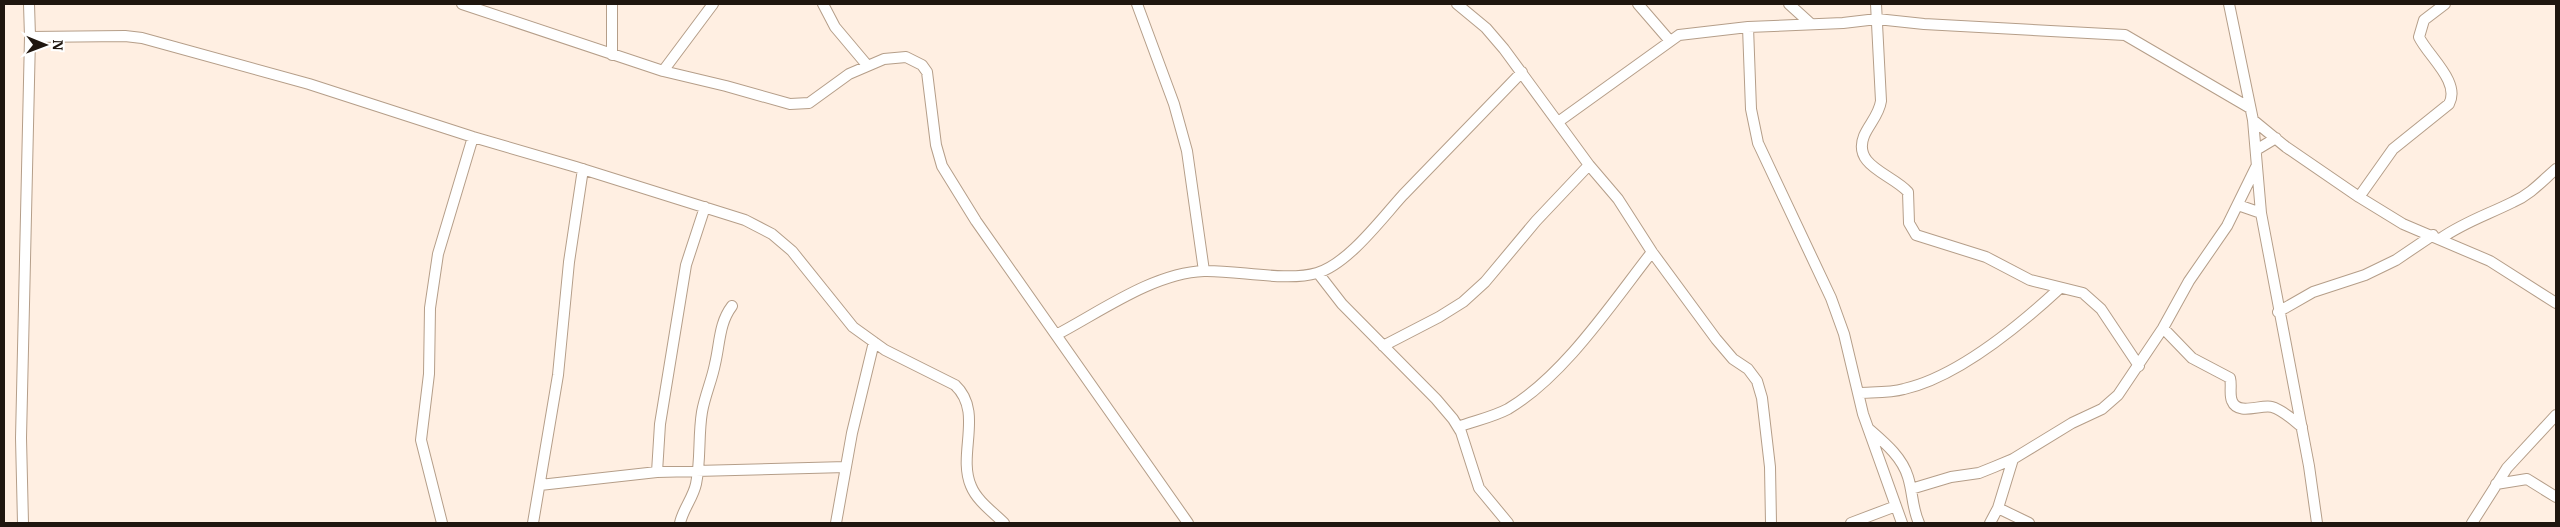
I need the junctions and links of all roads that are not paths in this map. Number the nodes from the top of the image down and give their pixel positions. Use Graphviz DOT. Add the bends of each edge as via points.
graph roads {
  1 [pos="29,4"];
  2 [pos="462,4"];
  3 [pos="612,4"];
  4 [pos="713,4"];
  5 [pos="823,4"];
  6 [pos="1137,4"];
  7 [pos="1457,4"];
  8 [pos="1638,4"];
  9 [pos="1790,4"];
  10 [pos="1876,4"];
  11 [pos="2229,4"];
  12 [pos="2445,4"];
  13 [pos="1877,19"];
  14 [pos="1811,24"];
  15 [pos="1748,27"];
  16 [pos="30,37"];
  17 [pos="1670,41"];
  18 [pos="612,55"];
  19 [pos="867,65"];
  20 [pos="663,71"];
  21 [pos="1522,72"];
  22 [pos="2250,108"];
  23 [pos="2253,120"];
  24 [pos="1558,122"];
  25 [pos="473,137"];
  26 [pos="2276,138"];
  27 [pos="2256,150"];
  28 [pos="1589,165"];
  29 [pos="2256,166"];
  30 [pos="2556,168"];
  31 [pos="583,169"];
  32 [pos="2359,197"];
  33 [pos="2238,205"];
  34 [pos="705,207"];
  35 [pos="2261,213"];
  36 [pos="2436,237"];
  37 [pos="1652,252"];
  38 [pos="1204,271"];
  39 [pos="1318,273"];
  40 [pos="2060,288"];
  41 [pos="2556,303"];
  42 [pos="732,306"];
  43 [pos="2278,312"];
  44 [pos="2163,328"];
  45 [pos="1056,336"];
  46 [pos="874,342"];
  47 [pos="1384,346"];
  48 [pos="2138,366"];
  49 [pos="1858,393"];
  50 [pos="2556,415"];
  51 [pos="1458,427"];
  52 [pos="2302,427"];
  53 [pos="1869,428"];
  54 [pos="2013,459"];
  55 [pos="846,467"];
  56 [pos="698,471"];
  57 [pos="657,472"];
  58 [pos="2496,484"];
  59 [pos="540,486"];
  60 [pos="1911,489"];
  61 [pos="2556,497"];
  62 [pos="1896,506"];
  63 [pos="1998,508"];
  64 [pos="23,523"];
  65 [pos="442,523"];
  66 [pos="533,523"];
  67 [pos="680,523"];
  68 [pos="836,523"];
  69 [pos="1004,523"];
  70 [pos="1188,523"];
  71 [pos="1508,523"];
  72 [pos="1771,523"];
  73 [pos="1851,523"];
  74 [pos="1902,523"];
  75 [pos="1919,523"];
  76 [pos="1990,523"];
  77 [pos="2029,523"];
  78 [pos="2318,523"];
  79 [pos="2472,523"];
  1 -- 16 [label="street"];
  2 -- 18 [label="street"];
  3 -- 18 [label="street"];
  4 -- 20 [label="street"];
  5 -- 19 [label="street" via="835,27"];
  6 -- 38 [label="street" via="1174,104 1187,152"];
  7 -- 21 [label="street" via="1486,28"];
  8 -- 17 [label="street"];
  9 -- 14 [label="street"];
  10 -- 13 [label="street"];
  11 -- 22 [label="street"];
  12 -- 32 [label="street" via="2424,20 2419,37 2452,88 2452,99 2393,149"];
  13 -- 14 [label="street"];
  13 -- 22 [label="street" via="2125,35"];
  13 -- 40 [label="street" via="1881,101 1860,151 1864,160 1908,192 1912,232 1922,239 1986,258 2030,280"];
  14 -- 15 [label="street"];
  15 -- 17 [label="street" via="1679,36"];
  15 -- 49 [label="street" via="1751,109 1758,143 1831,298 1844,334"];
  16 -- 25 [label="street" via="142,38 309,84"];
  16 -- 64 [label="street" via="21,418"];
  17 -- 24 [label="street"];
  18 -- 20 [label="street"];
  19 -- 20 [label="street" via="817,98 801,104 790,104"];
  19 -- 45 [label="street" via="906,57 922,65 927,72 936,145 942,166"];
  21 -- 24 [label="street"];
  21 -- 39 [label="street" via="1370,233"];
  22 -- 23 [label="street"];
  23 -- 26 [label="street"];
  23 -- 27 [label="street"];
  24 -- 28 [label="street"];
  25 -- 31 [label="street"];
  25 -- 65 [label="street" via="438,254 430,308 429,374 421,440"];
  26 -- 27 [label="street"];
  26 -- 32 [label="street"];
  27 -- 29 [label="street"];
  28 -- 37 [label="street" via="1618,199"];
  28 -- 47 [label="street" via="1485,282 1463,302"];
  29 -- 33 [label="street"];
  29 -- 35 [label="street"];
  30 -- 36 [label="street" via="2533,191"];
  31 -- 34 [label="street"];
  31 -- 59 [label="street" via="569,262 558,375"];
  32 -- 36 [label="street" via="2403,224"];
  33 -- 35 [label="street"];
  33 -- 44 [label="street"];
  34 -- 46 [label="street" via="745,220 772,234 792,251 854,326"];
  34 -- 57 [label="street" via="686,265 660,424"];
  35 -- 43 [label="street"];
  36 -- 41 [label="street" via="2490,261"];
  36 -- 43 [label="street" via="2396,260 2313,292"];
  37 -- 51 [label="street" via="1552,375 1506,410"];
  37 -- 72 [label="street" via="1722,346 1757,381 1770,467"];
  38 -- 39 [label="street" via="1268,275"];
  38 -- 45 [label="street" via="1161,279"];
  39 -- 47 [label="street" via="1342,304"];
  40 -- 48 [label="street" via="2083,293 2094,301"];
  40 -- 49 [label="street" via="2038,309 1946,373 1904,389"];
  42 -- 56 [label="street" via="720,334 715,366 704,398"];
  43 -- 52 [label="street"];
  44 -- 48 [label="street"];
  44 -- 52 [label="street" via="2192,358 2230,378 2232,401 2237,407 2270,406"];
  45 -- 70 [label="street"];
  46 -- 55 [label="street"];
  46 -- 69 [label="street" via="963,392 970,429 967,463 971,486"];
  47 -- 51 [label="street" via="1436,399"];
  48 -- 54 [label="street" via="2110,403"];
  49 -- 53 [label="street"];
  50 -- 58 [label="street" via="2515,457"];
  51 -- 71 [label="street" via="1479,488"];
  52 -- 78 [label="street"];
  53 -- 60 [label="street" via="1902,463"];
  53 -- 62 [label="street"];
  54 -- 60 [label="street" via="1979,473 1951,477"];
  54 -- 63 [label="street"];
  55 -- 56 [label="street"];
  55 -- 68 [label="street"];
  56 -- 57 [label="street"];
  56 -- 67 [label="street"];
  57 -- 59 [label="street"];
  58 -- 61 [label="street" via="2527,479"];
  58 -- 79 [label="street"];
  59 -- 66 [label="street"];
  60 -- 75 [label="street"];
  62 -- 73 [label="street"];
  62 -- 74 [label="street"];
  63 -- 76 [label="street"];
  63 -- 77 [label="street"];
}
